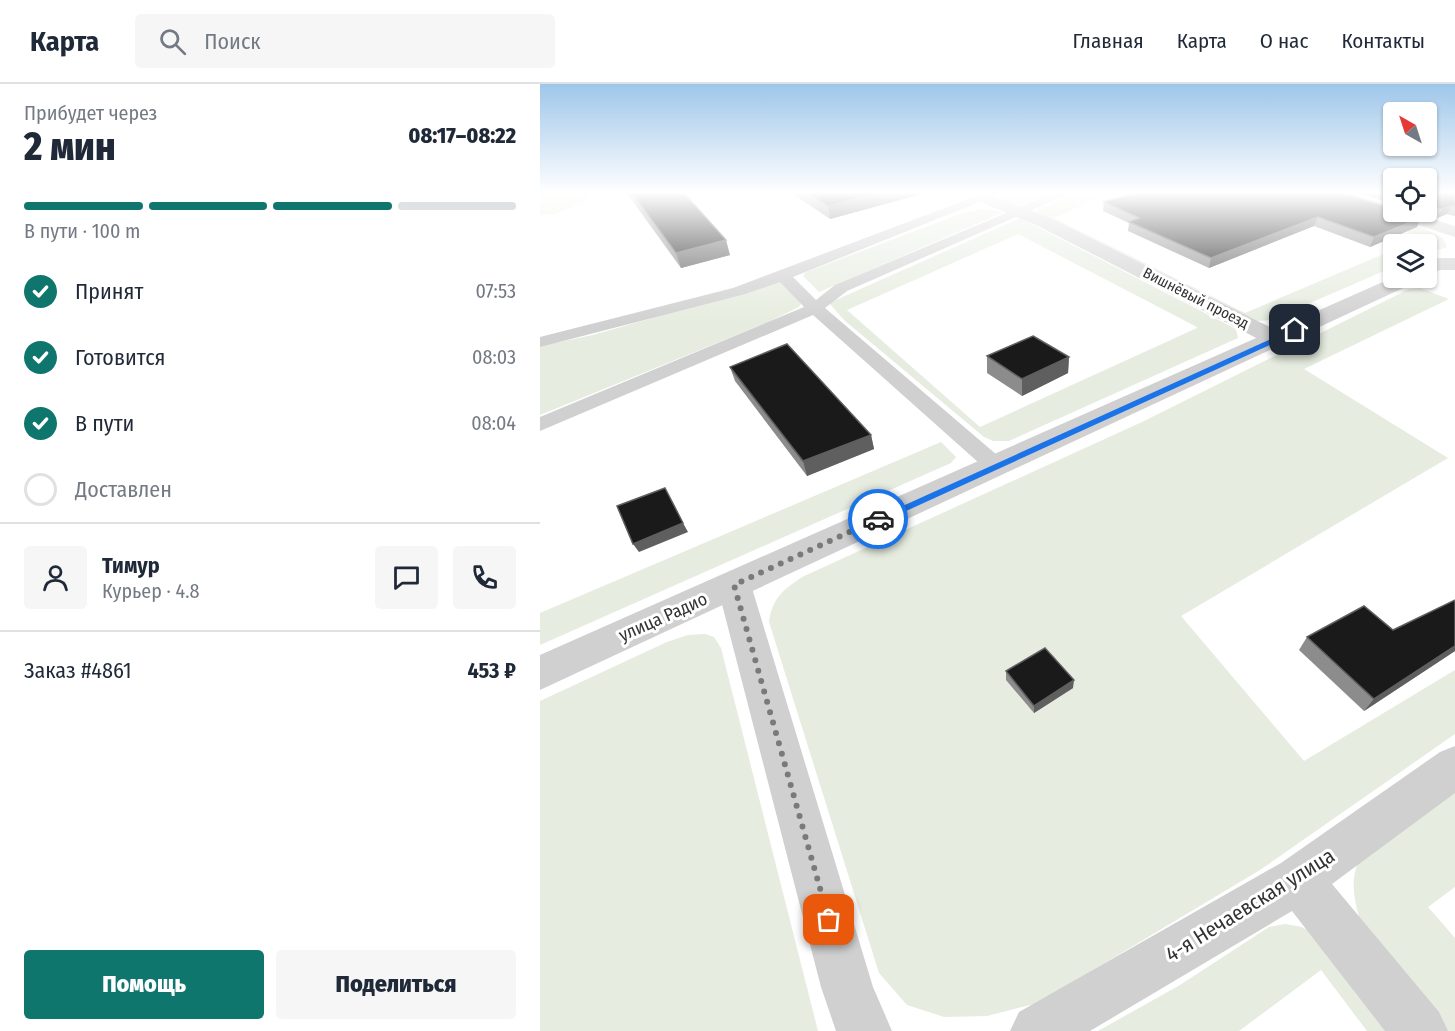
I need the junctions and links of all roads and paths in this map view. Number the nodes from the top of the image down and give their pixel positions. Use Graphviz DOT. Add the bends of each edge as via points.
graph roads {
  1 [pos="885,236"];
  2 [pos="962,236"];
  3 [pos="1071,236"];
  4 [pos="783,276"];
  5 [pos="1387,288"];
  6 [pos="815,308"];
  7 [pos="1276,339"];
  8 [pos="540,342"];
  9 [pos="540,425"];
  10 [pos="996,466"];
  11 [pos="734,585"];
  12 [pos="540,673"];
  13 [pos="1455,767"];
  14 [pos="1298,880"];
  15 [pos="864,1031"];
  16 [pos="1038,1031"];
  17 [pos="1420,1031"];
  1 -- 4 [label="lane"];
  2 -- 6 [label="lane" via="841,288"];
  3 -- 7 [label="street, Вишнёвый проезд"];
  4 -- 6 [label="lane"];
  4 -- 8 [label="lane"];
  5 -- 7 [label="street, улица Радио"];
  6 -- 9 [label="lane"];
  6 -- 10 [label="lane"];
  7 -- 10 [label="street, улица Радио"];
  10 -- 11 [label="street, улица Радио"];
  11 -- 12 [label="street, улица Радио"];
  11 -- 15 [label="street" via="848,987"];
  13 -- 14 [label="street, 4-я Нечаевская улица"];
  14 -- 16 [label="street, 4-я Нечаевская улица"];
  14 -- 17 [label="street"];
}
